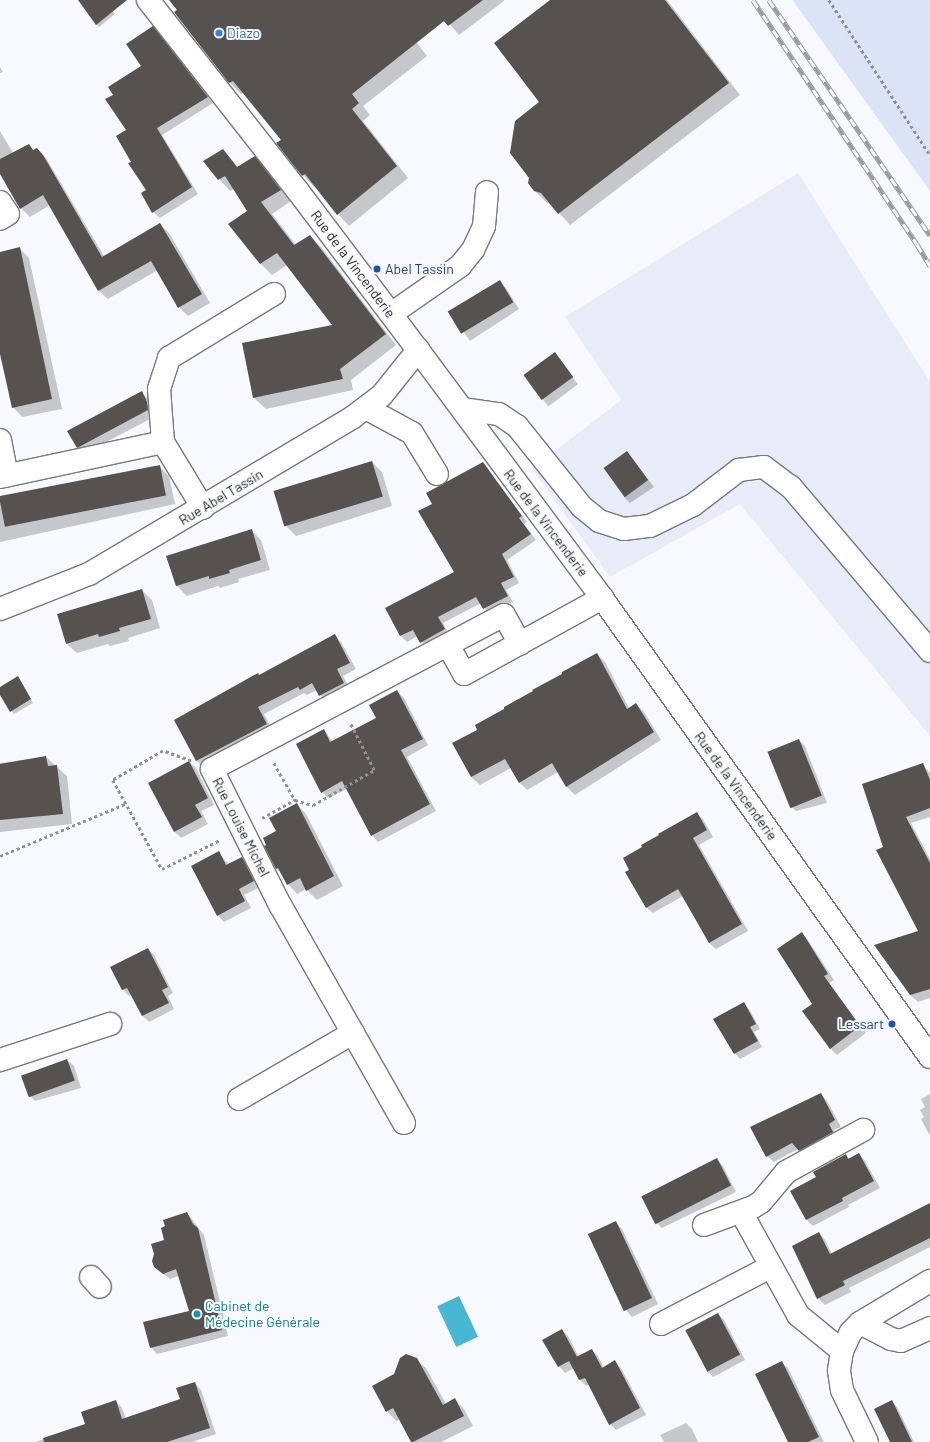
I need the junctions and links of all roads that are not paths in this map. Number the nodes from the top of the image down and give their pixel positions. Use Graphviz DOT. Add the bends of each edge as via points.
graph roads {
  1 [pos="148,0"];
  2 [pos="487,192"];
  3 [pos="0,202"];
  4 [pos="0,219"];
  5 [pos="274,294"];
  6 [pos="391,314"];
  7 [pos="418,350"];
  8 [pos="366,408"];
  9 [pos="462,409"];
  10 [pos="0,440"];
  11 [pos="163,442"];
  12 [pos="437,474"];
  13 [pos="4,476"];
  14 [pos="203,508"];
  15 [pos="602,598"];
  16 [pos="0,609"];
  17 [pos="520,644"];
  18 [pos="448,645"];
  19 [pos="930,651"];
  20 [pos="110,1024"];
  21 [pos="353,1033"];
  22 [pos="930,1057"];
  23 [pos="0,1060"];
  24 [pos="239,1099"];
  25 [pos="404,1123"];
  26 [pos="863,1130"];
  27 [pos="741,1212"];
  28 [pos="704,1225"];
  29 [pos="770,1267"];
  30 [pos="930,1281"];
  31 [pos="860,1323"];
  32 [pos="660,1324"];
  33 [pos="930,1328"];
  34 [pos="842,1351"];
  35 [pos="861,1440"];
  1 -- 6 [label="street, Rue de la Vincenderie"];
  2 -- 6 [label="street" via="484,226 473,250 460,266"];
  3 -- 4 [label="street" via="8,214"];
  5 -- 11 [label="street" via="170,358 158,389"];
  6 -- 7 [label="street, Rue de la Vincenderie"];
  7 -- 8 [label="street, Rue Abel Tassin" via="382,395"];
  7 -- 9 [label="street, Rue de la Vincenderie"];
  8 -- 12 [label="street" via="412,433"];
  8 -- 14 [label="street, Rue Abel Tassin"];
  9 -- 15 [label="street, Rue de la Vincenderie"];
  9 -- 19 [label="street" via="499,414 517,426 582,507 599,521 624,529 650,526 693,505 739,470 764,467 791,487"];
  10 -- 13 [label="street"];
  11 -- 13 [label="street"];
  11 -- 14 [label="street"];
  14 -- 16 [label="street, Rue Abel Tassin" via="88,574"];
  15 -- 17 [label="street"];
  15 -- 22 [label="street, Rue de la Vincenderie"];
  17 -- 18 [label="street" via="464,674"];
  17 -- 18 [label="street, Rue Louise Michel" via="504,615"];
  18 -- 21 [label="street, Rue Louise Michel" via="212,769 280,905"];
  20 -- 23 [label="street"];
  21 -- 24 [label="street"];
  21 -- 25 [label="street, Rue Louise Michel"];
  26 -- 27 [label="street" via="786,1172 761,1202"];
  27 -- 28 [label="street"];
  27 -- 29 [label="street"];
  29 -- 32 [label="street"];
  29 -- 34 [label="street" via="798,1315"];
  30 -- 31 [label="street"];
  31 -- 33 [label="street" via="891,1339 901,1341"];
  31 -- 34 [label="street" via="851,1332"];
  34 -- 35 [label="street" via="839,1370 842,1390"];
}
